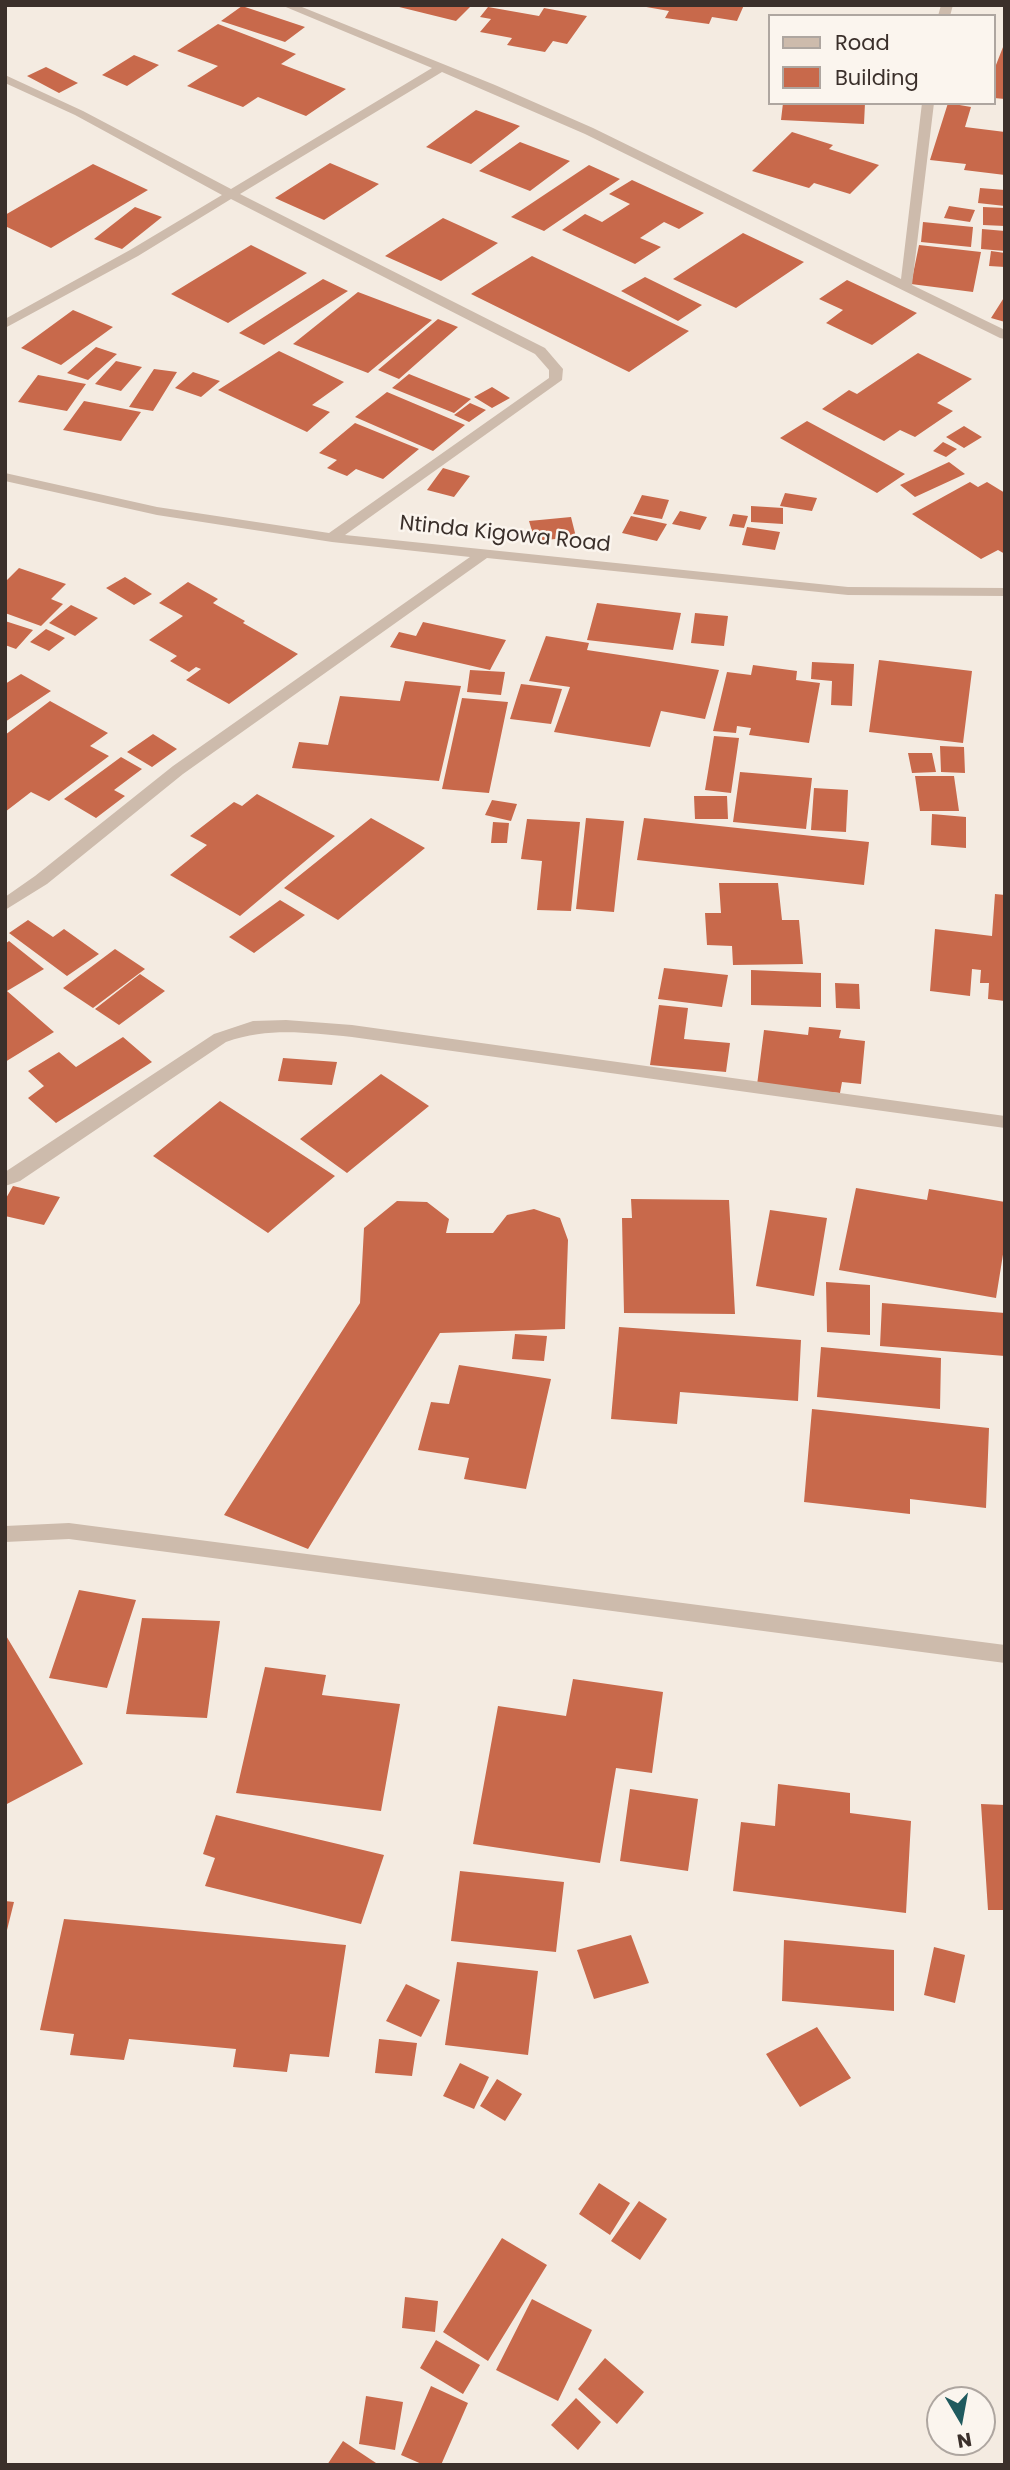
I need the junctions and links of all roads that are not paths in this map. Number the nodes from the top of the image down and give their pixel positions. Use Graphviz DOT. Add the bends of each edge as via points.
graph roads {
  1 [pos="286,5"];
  2 [pos="440,68"];
  3 [pos="5,78"];
  4 [pos="928,105"];
  5 [pos="232,195"];
  6 [pos="906,286"];
  7 [pos="5,324"];
  8 [pos="1005,335"];
  9 [pos="5,477"];
  10 [pos="332,538"];
  11 [pos="482,555"];
  12 [pos="1005,592"];
  13 [pos="5,905"];
  14 [pos="1005,1122"];
  15 [pos="5,1179"];
  16 [pos="5,1534"];
  17 [pos="1005,1654"];
  1 -- 2 [label="street"];
  2 -- 5 [label="street"];
  2 -- 6 [label="street" via="589,131"];
  3 -- 5 [label="street"];
  4 -- 6 [label="street"];
  5 -- 7 [label="street"];
  5 -- 10 [label="street" via="540,351 556,369 555,380"];
  6 -- 8 [label="street"];
  9 -- 10 [label="street, Ntinda Kigowa Road" via="157,511"];
  10 -- 11 [label="street, Ntinda Kigowa Road"];
  11 -- 12 [label="street, Ntinda Kigowa Road" via="848,591"];
  11 -- 13 [label="street" via="178,770"];
  14 -- 15 [label="street" via="352,1031 253,1027 220,1038"];
  16 -- 17 [label="street" via="69,1531"];
}
